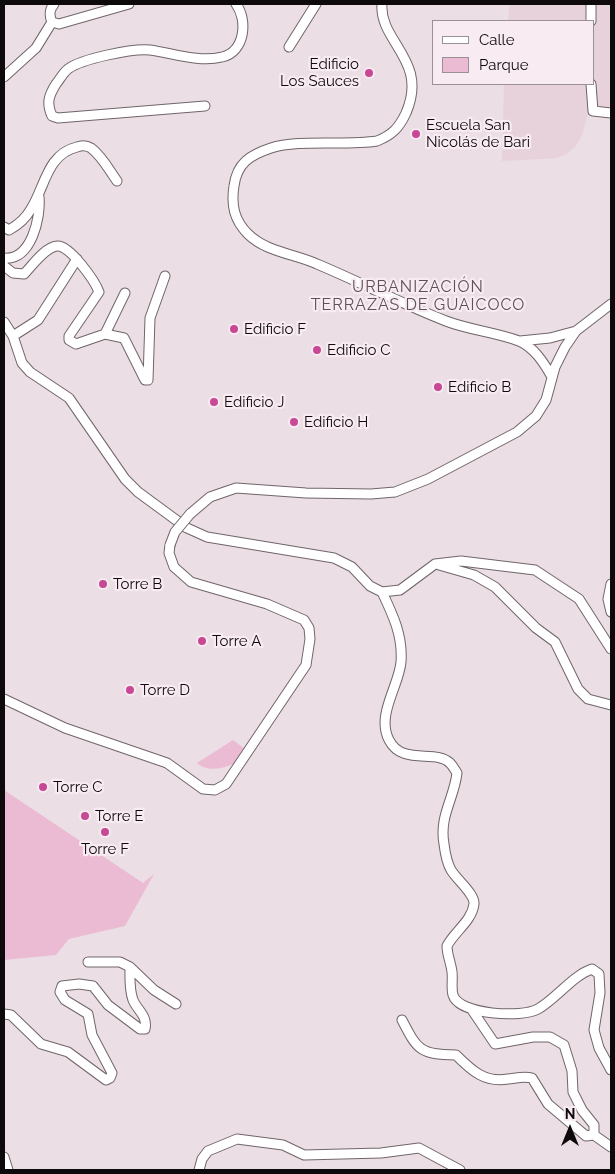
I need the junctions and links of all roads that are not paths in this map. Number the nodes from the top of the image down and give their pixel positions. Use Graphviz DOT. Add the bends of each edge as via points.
graph roads {
  1 [pos="54,4"];
  2 [pos="129,4"];
  3 [pos="236,4"];
  4 [pos="316,4"];
  5 [pos="382,4"];
  6 [pos="591,4"];
  7 [pos="591,20"];
  8 [pos="52,22"];
  9 [pos="289,47"];
  10 [pos="4,77"];
  11 [pos="591,85"];
  12 [pos="205,106"];
  13 [pos="611,113"];
  14 [pos="117,181"];
  15 [pos="38,196"];
  16 [pos="4,227"];
  17 [pos="4,258"];
  18 [pos="77,259"];
  19 [pos="4,266"];
  20 [pos="165,276"];
  21 [pos="125,293"];
  22 [pos="611,304"];
  23 [pos="4,322"];
  24 [pos="576,332"];
  25 [pos="104,334"];
  26 [pos="13,336"];
  27 [pos="520,341"];
  28 [pos="552,377"];
  29 [pos="435,564"];
  30 [pos="611,584"];
  31 [pos="382,592"];
  32 [pos="611,612"];
  33 [pos="611,649"];
  34 [pos="4,698"];
  35 [pos="611,705"];
  36 [pos="88,962"];
  37 [pos="130,967"];
  38 [pos="176,1004"];
  39 [pos="472,1010"];
  40 [pos="4,1014"];
  41 [pos="402,1020"];
  42 [pos="611,1070"];
  43 [pos="594,1135"];
  44 [pos="611,1147"];
  45 [pos="4,1157"];
  46 [pos="8,1170"];
  47 [pos="199,1170"];
  48 [pos="460,1170"];
  1 -- 8 [label="street" via="50,9"];
  2 -- 8 [label="street" via="74,21"];
  3 -- 12 [label="street" via="243,16 244,27 238,45 224,57 215,59 147,50 86,61 69,68 48,98 48,108 52,116 58,118"];
  4 -- 9 [label="street"];
  5 -- 27 [label="street" via="381,11 405,57 413,86 403,122 390,135 376,141 280,146 250,158 238,167 235,179 232,200 238,223 249,235 270,248 316,263 446,321"];
  6 -- 7 [label="street"];
  8 -- 10 [label="street" via="36,48"];
  11 -- 13 [label="street" via="593,111"];
  14 -- 15 [label="street" via="100,156 82,145 63,152 52,164"];
  15 -- 16 [label="street" via="23,220 9,230"];
  15 -- 17 [label="street" via="38,220 28,243 15,258"];
  18 -- 19 [label="street" via="65,246 58,246 48,250 24,274 14,273"];
  18 -- 25 [label="street" via="98,289 98,294 69,340 76,344"];
  18 -- 26 [label="street" via="38,320"];
  20 -- 25 [label="street" via="150,318 148,380 143,378 124,338"];
  21 -- 25 [label="street"];
  22 -- 24 [label="street"];
  23 -- 26 [label="street"];
  24 -- 27 [label="street"];
  24 -- 28 [label="street" via="559,358"];
  26 -- 31 [label="street" via="20,358 30,372 69,398 125,479 170,515 199,534 334,558 352,567 375,591"];
  27 -- 28 [label="street" via="542,361"];
  28 -- 34 [label="street, bridge" via="543,406 525,426 402,490 348,494 236,488 210,497 175,532 169,553 174,567 183,577 204,587 267,604 299,617 309,628 311,644 306,664 226,784 215,790 203,789 167,762 65,728"];
  29 -- 31 [label="street" via="400,590"];
  29 -- 33 [label="street" via="461,561 535,570 579,599"];
  29 -- 35 [label="street" via="474,575 495,587 554,642 578,689 588,699"];
  30 -- 32 [label="street" via="608,599"];
  31 -- 39 [label="street" via="401,637 401,663 384,726 389,741 402,752 450,762 457,773 455,789 444,813 444,842 450,868 459,883 471,893 474,904 468,919 450,939 447,953 453,996 459,1004"];
  36 -- 37 [label="street" via="120,962"];
  37 -- 38 [label="street" via="154,990"];
  37 -- 40 [label="street" via="132,994 144,1016 145,1029 140,1029 108,1004 93,986 62,986 60,992 65,1000 88,1014 92,1035 112,1073 106,1080 68,1052 41,1044 11,1015"];
  39 -- 42 [label="street" via="507,1013 536,1010 566,989 581,973 592,969 599,974 600,993 594,1030"];
  39 -- 43 [label="street" via="495,1044 550,1038 564,1045 572,1071 573,1092 594,1125"];
  41 -- 43 [label="street" via="414,1044 430,1054 456,1056 487,1080 532,1078 548,1104 586,1136"];
  43 -- 44 [label="street"];
  45 -- 46 [label="street"];
  47 -- 48 [label="street" via="208,1151 237,1139 283,1145 304,1155 381,1153 419,1148"];
}
